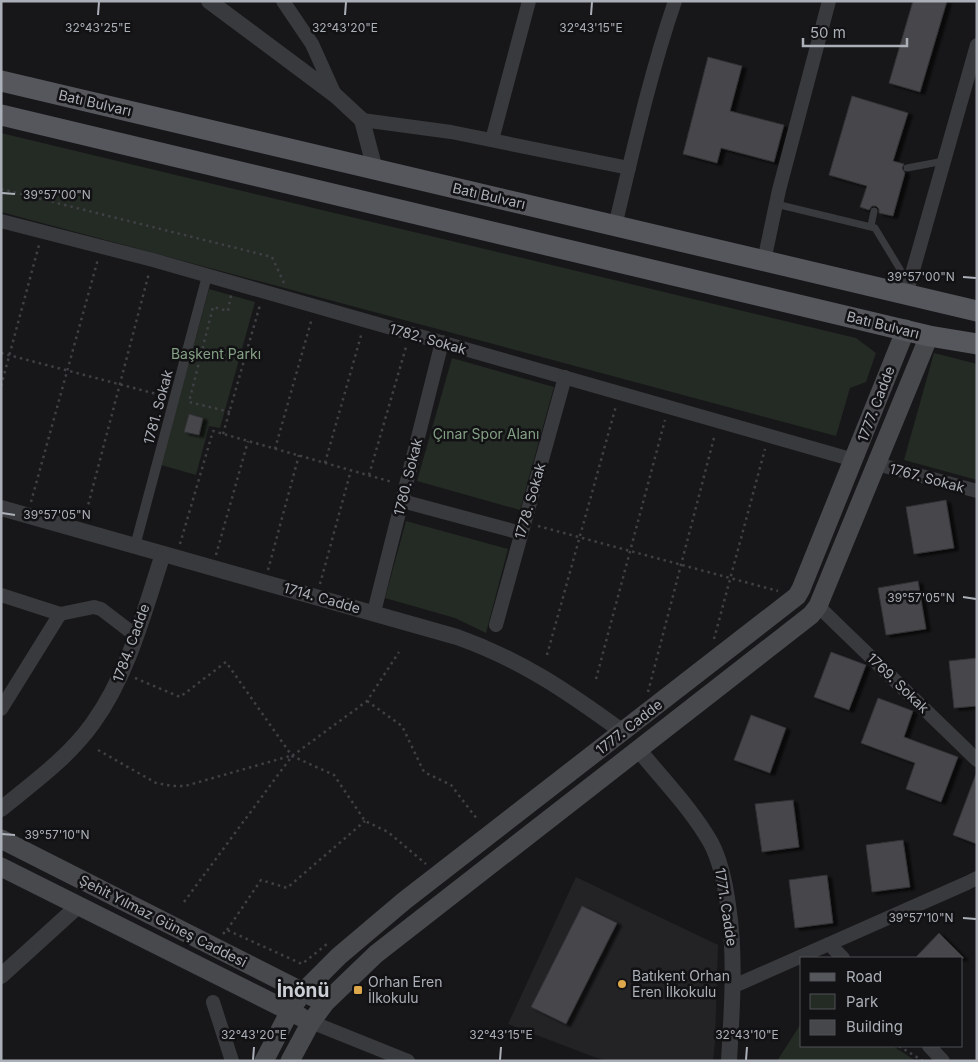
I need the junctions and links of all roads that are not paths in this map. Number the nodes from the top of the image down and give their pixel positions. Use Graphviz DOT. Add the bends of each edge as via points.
graph roads {
  1 [pos="209,1"];
  2 [pos="284,1"];
  3 [pos="529,1"];
  4 [pos="675,1"];
  5 [pos="829,1"];
  6 [pos="977,45"];
  7 [pos="1,81"];
  8 [pos="335,96"];
  9 [pos="1,115"];
  10 [pos="362,120"];
  11 [pos="492,140"];
  12 [pos="944,161"];
  13 [pos="629,168"];
  14 [pos="907,168"];
  15 [pos="373,169"];
  16 [pos="776,204"];
  17 [pos="874,211"];
  18 [pos="1,221"];
  19 [pos="615,226"];
  20 [pos="871,226"];
  21 [pos="764,261"];
  22 [pos="207,276"];
  23 [pos="908,289"];
  24 [pos="977,311"];
  25 [pos="906,330"];
  26 [pos="929,336"];
  27 [pos="442,342"];
  28 [pos="977,344"];
  29 [pos="565,377"];
  30 [pos="854,460"];
  31 [pos="877,464"];
  32 [pos="977,491"];
  33 [pos="402,501"];
  34 [pos="1,508"];
  35 [pos="523,528"];
  36 [pos="135,546"];
  37 [pos="170,555"];
  38 [pos="1,595"];
  39 [pos="818,606"];
  40 [pos="374,612"];
  41 [pos="60,614"];
  42 [pos="496,625"];
  43 [pos="135,635"];
  44 [pos="1,709"];
  45 [pos="623,732"];
  46 [pos="638,749"];
  47 [pos="977,760"];
  48 [pos="1,808"];
  49 [pos="1,839"];
  50 [pos="1,867"];
  51 [pos="977,878"];
  52 [pos="89,884"];
  53 [pos="78,906"];
  54 [pos="829,944"];
  55 [pos="843,957"];
  56 [pos="1,976"];
  57 [pos="734,986"];
  58 [pos="303,992"];
  59 [pos="213,1002"];
  60 [pos="325,1003"];
  61 [pos="290,1012"];
  62 [pos="311,1022"];
  63 [pos="930,1047"];
  64 [pos="232,1061"];
  65 [pos="264,1061"];
  66 [pos="290,1061"];
  67 [pos="408,1061"];
  68 [pos="728,1061"];
  69 [pos="943,1061"];
  1 -- 8 [label="street"];
  2 -- 8 [label="street" via="312,44"];
  3 -- 11 [label="street"];
  4 -- 13 [label="street"];
  5 -- 16 [label="street"];
  6 -- 12 [label="street"];
  7 -- 15 [label="main road, Batı Bulvarı"];
  8 -- 10 [label="street"];
  9 -- 25 [label="main road, Batı Bulvarı"];
  10 -- 11 [label="street"];
  10 -- 15 [label="street"];
  11 -- 13 [label="street"];
  12 -- 14 [label="lane"];
  12 -- 23 [label="street"];
  13 -- 19 [label="street"];
  15 -- 19 [label="main road, Batı Bulvarı"];
  16 -- 20 [label="lane"];
  16 -- 21 [label="street"];
  17 -- 20 [label="lane"];
  18 -- 22 [label="street, 1782. Sokak"];
  19 -- 21 [label="main road, Batı Bulvarı"];
  20 -- 23 [label="lane" via="880,234"];
  21 -- 23 [label="main road, Batı Bulvarı"];
  22 -- 27 [label="street, 1782. Sokak"];
  22 -- 36 [label="street, 1781. Sokak"];
  23 -- 24 [label="main road, Batı Bulvarı"];
  25 -- 26 [label="main road, Batı Bulvarı"];
  25 -- 30 [label="main road, 1777. Cadde"];
  26 -- 28 [label="main road, Batı Bulvarı"];
  26 -- 31 [label="main road, 1777. Cadde"];
  27 -- 29 [label="street, 1782. Sokak"];
  27 -- 33 [label="street, 1780. Sokak"];
  29 -- 30 [label="street, 1782. Sokak"];
  29 -- 35 [label="street, 1778. Sokak"];
  30 -- 45 [label="main road, 1777. Cadde" via="797,596"];
  31 -- 32 [label="street, 1767. Sokak"];
  31 -- 39 [label="main road, 1777. Cadde"];
  33 -- 35 [label="street"];
  33 -- 40 [label="street, 1780. Sokak"];
  34 -- 36 [label="street, 1714. Cadde"];
  35 -- 42 [label="street, 1778. Sokak"];
  36 -- 37 [label="street, 1714. Cadde"];
  37 -- 40 [label="street, 1714. Cadde"];
  37 -- 43 [label="street, 1784. Cadde"];
  38 -- 41 [label="street"];
  39 -- 46 [label="main road, 1777. Cadde" via="803,622"];
  39 -- 47 [label="street, 1769. Sokak"];
  40 -- 45 [label="street, 1714. Cadde" via="489,648 541,675"];
  41 -- 43 [label="street" via="94,607"];
  41 -- 44 [label="street"];
  43 -- 48 [label="street, 1784. Cadde" via="122,673 92,724 50,768"];
  45 -- 46 [label="main road"];
  45 -- 58 [label="main road, 1777. Cadde" via="404,901 339,956"];
  46 -- 57 [label="street, 1771. Cadde" via="712,844 725,886"];
  46 -- 60 [label="main road, 1777. Cadde" via="420,918 376,954"];
  49 -- 52 [label="main road, Şehit Yılmaz Güneş Caddesi"];
  50 -- 53 [label="main road, Şehit Yılmaz Güneş Caddesi"];
  51 -- 54 [label="street"];
  52 -- 53 [label="main road"];
  52 -- 58 [label="main road, Şehit Yılmaz Güneş Caddesi"];
  53 -- 56 [label="street"];
  53 -- 61 [label="main road, Şehit Yılmaz Güneş Caddesi"];
  54 -- 55 [label="street"];
  54 -- 57 [label="street"];
  57 -- 68 [label="street, 1771. Cadde"];
  58 -- 60 [label="main road, Şehit Yılmaz Güneş Caddesi"];
  58 -- 61 [label="main road, 1777. Cadde"];
  59 -- 64 [label="street"];
  60 -- 62 [label="main road, 1777. Cadde"];
  61 -- 62 [label="main road, Şehit Yılmaz Güneş Caddesi"];
  61 -- 65 [label="main road, 1777. Cadde"];
  62 -- 66 [label="main road, 1777. Cadde"];
  62 -- 67 [label="street"];
  63 -- 69 [label="street"];
}
